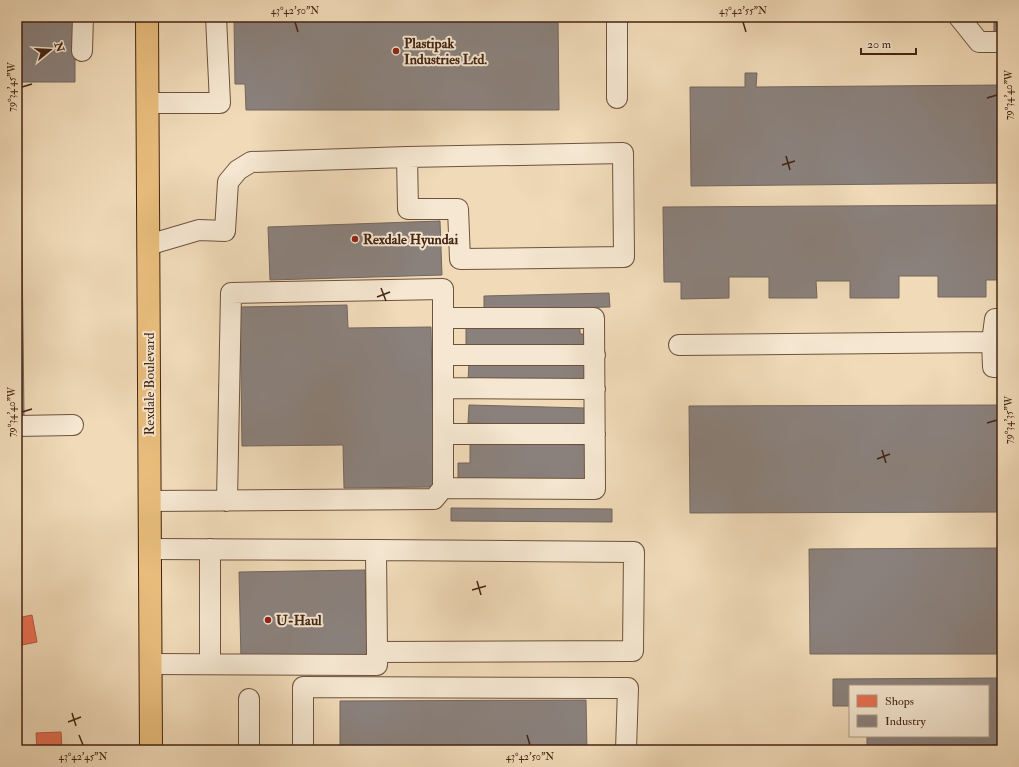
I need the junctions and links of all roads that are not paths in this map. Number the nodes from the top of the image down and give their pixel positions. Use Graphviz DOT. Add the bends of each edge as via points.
graph roads {
  1 [pos="83,17"];
  2 [pos="147,17"];
  3 [pos="216,17"];
  4 [pos="618,17"];
  5 [pos="959,17"];
  6 [pos="1002,42"];
  7 [pos="82,51"];
  8 [pos="617,98"];
  9 [pos="148,103"];
  10 [pos="408,157"];
  11 [pos="148,245"];
  12 [pos="443,318"];
  13 [pos="1002,319"];
  14 [pos="992,342"];
  15 [pos="678,345"];
  16 [pos="443,355"];
  17 [pos="595,355"];
  18 [pos="1002,367"];
  19 [pos="443,388"];
  20 [pos="595,389"];
  21 [pos="73,424"];
  22 [pos="17,426"];
  23 [pos="443,434"];
  24 [pos="595,434"];
  25 [pos="443,488"];
  26 [pos="149,501"];
  27 [pos="227,501"];
  28 [pos="150,549"];
  29 [pos="210,549"];
  30 [pos="376,550"];
  31 [pos="377,652"];
  32 [pos="150,664"];
  33 [pos="210,664"];
  34 [pos="249,699"];
  35 [pos="151,750"];
  36 [pos="249,750"];
  37 [pos="303,750"];
  38 [pos="626,750"];
  1 -- 7 [label="lane"];
  2 -- 9 [label="main road, Rexdale Boulevard"];
  3 -- 9 [label="lane" via="220,103"];
  4 -- 8 [label="lane"];
  5 -- 6 [label="lane" via="979,42"];
  9 -- 11 [label="main road, Rexdale Boulevard"];
  10 -- 10 [label="lane" via="623,153 624,257 460,259 458,209 408,209"];
  10 -- 11 [label="lane" via="251,162 238,170 228,182 225,231 199,230"];
  11 -- 26 [label="main road, Rexdale Boulevard"];
  12 -- 16 [label="lane"];
  12 -- 17 [label="lane" via="594,318"];
  12 -- 27 [label="lane" via="443,289 231,293"];
  13 -- 14 [label="lane" via="995,319"];
  14 -- 15 [label="lane"];
  14 -- 18 [label="lane" via="993,367"];
  16 -- 17 [label="lane"];
  16 -- 19 [label="lane"];
  17 -- 20 [label="lane"];
  19 -- 20 [label="lane"];
  19 -- 23 [label="lane"];
  20 -- 24 [label="lane"];
  21 -- 22 [label="lane"];
  23 -- 24 [label="lane"];
  23 -- 25 [label="lane"];
  24 -- 25 [label="lane" via="596,489"];
  25 -- 27 [label="lane" via="434,499"];
  26 -- 27 [label="lane"];
  26 -- 28 [label="main road, Rexdale Boulevard"];
  28 -- 29 [label="lane"];
  28 -- 32 [label="main road, Rexdale Boulevard"];
  29 -- 30 [label="lane"];
  29 -- 33 [label="lane"];
  30 -- 31 [label="lane"];
  30 -- 31 [label="lane" via="634,552 633,651"];
  31 -- 33 [label="lane" via="377,665"];
  32 -- 33 [label="lane"];
  32 -- 35 [label="main road, Rexdale Boulevard"];
  34 -- 36 [label="lane"];
  37 -- 38 [label="lane" via="303,687 628,688"];
}
